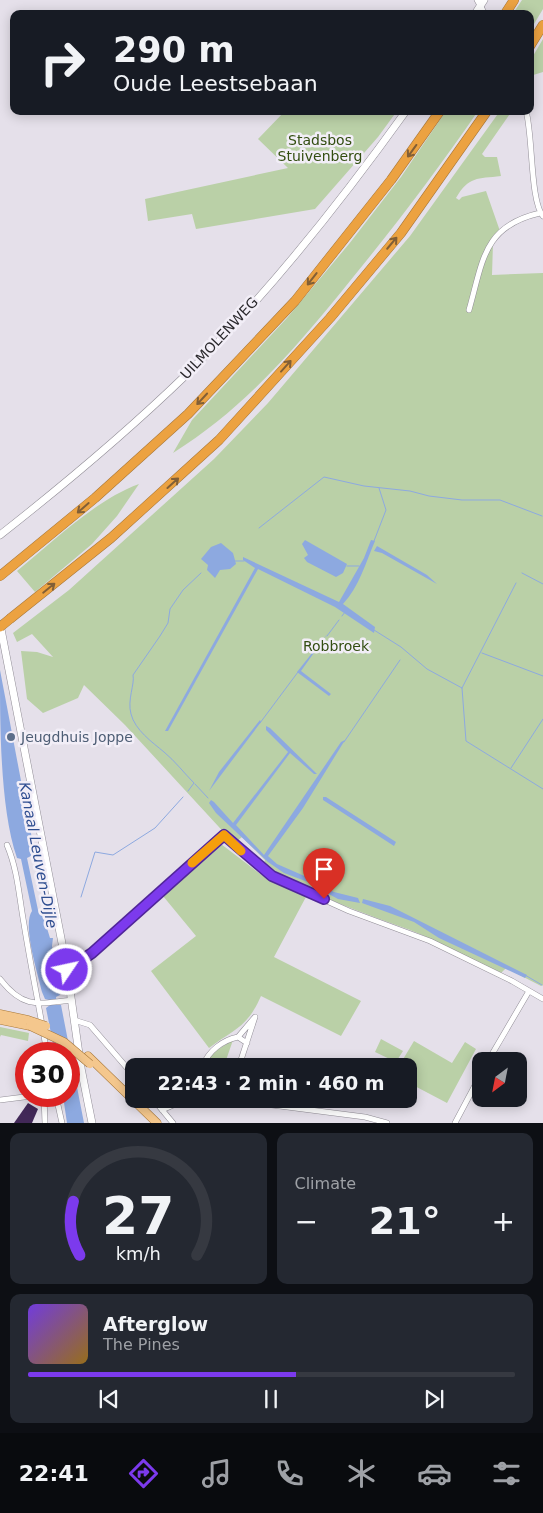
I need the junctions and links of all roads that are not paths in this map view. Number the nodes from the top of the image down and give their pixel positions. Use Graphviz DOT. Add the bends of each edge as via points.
graph roads {
  1 [pos="543,25"];
  2 [pos="534,40"];
  3 [pos="403,115"];
  4 [pos="437,115"];
  5 [pos="484,115"];
  6 [pos="527,115"];
  7 [pos="542,215"];
  8 [pos="469,310"];
  9 [pos="0,535"];
  10 [pos="1,575"];
  11 [pos="0,626"];
  12 [pos="7,845"];
  13 [pos="67,970"];
  14 [pos="0,979"];
  15 [pos="530,991"];
  16 [pos="543,999"];
  17 [pos="72,1000"];
  18 [pos="40,1004"];
  19 [pos="0,1014"];
  20 [pos="0,1020"];
  21 [pos="74,1020"];
  22 [pos="29,1023"];
  23 [pos="238,1037"];
  24 [pos="45,1042"];
  25 [pos="247,1043"];
  26 [pos="493,1052"];
  27 [pos="208,1058"];
  28 [pos="242,1058"];
  29 [pos="89,1060"];
  30 [pos="125,1066"];
  31 [pos="472,1091"];
  32 [pos="15,1098"];
  33 [pos="0,1100"];
  34 [pos="44,1107"];
  35 [pos="58,1107"];
  36 [pos="167,1108"];
  37 [pos="295,1108"];
  38 [pos="162,1110"];
  39 [pos="45,1123"];
  40 [pos="62,1123"];
  41 [pos="92,1123"];
  42 [pos="150,1123"];
  43 [pos="157,1123"];
  44 [pos="173,1123"];
  45 [pos="386,1123"];
  46 [pos="455,1123"];
  1 -- 2 [label="highway"];
  3 -- 9 [label="main road, UILMOLENWEG" via="308,238 228,331 122,435"];
  4 -- 10 [label="highway, one-way" via="391,180 295,301 188,414 95,498"];
  11 -- 5 [label="highway, one-way, bridge" via="111,538 220,440 330,318 401,233"];
  6 -- 7 [label="street"];
  7 -- 8 [label="street" via="517,220 496,234 484,256"];
  11 -- 13 [label="main road"];
  12 -- 18 [label="street" via="18,880"];
  13 -- 15 [label="street" via="92,953 224,835 250,860 278,879 349,911 430,940"];
  13 -- 17 [label="main road"];
  14 -- 18 [label="street" via="15,996 25,1002"];
  15 -- 16 [label="street"];
  15 -- 26 [label="street"];
  17 -- 18 [label="street"];
  17 -- 21 [label="main road"];
  18 -- 24 [label="street"];
  19 -- 22 [label="main road"];
  20 -- 22 [label="main road"];
  21 -- 30 [label="street" via="90,1025"];
  21 -- 41 [label="main road"];
  22 -- 29 [label="main road, bridge"];
  22 -- 29 [label="main road, bridge" via="56,1031"];
  23 -- 25 [label="street"];
  23 -- 25 [label="street" via="255,1017"];
  23 -- 27 [label="street" via="226,1040"];
  25 -- 28 [label="street"];
  29 -- 42 [label="main road"];
  29 -- 43 [label="main road"];
  31 -- 46 [label="street"];
  32 -- 33 [label="street"];
  34 -- 39 [label="street"];
  35 -- 40 [label="street"];
  36 -- 38 [label="street"];
  37 -- 45 [label="street"];
  38 -- 44 [label="street"];
}
